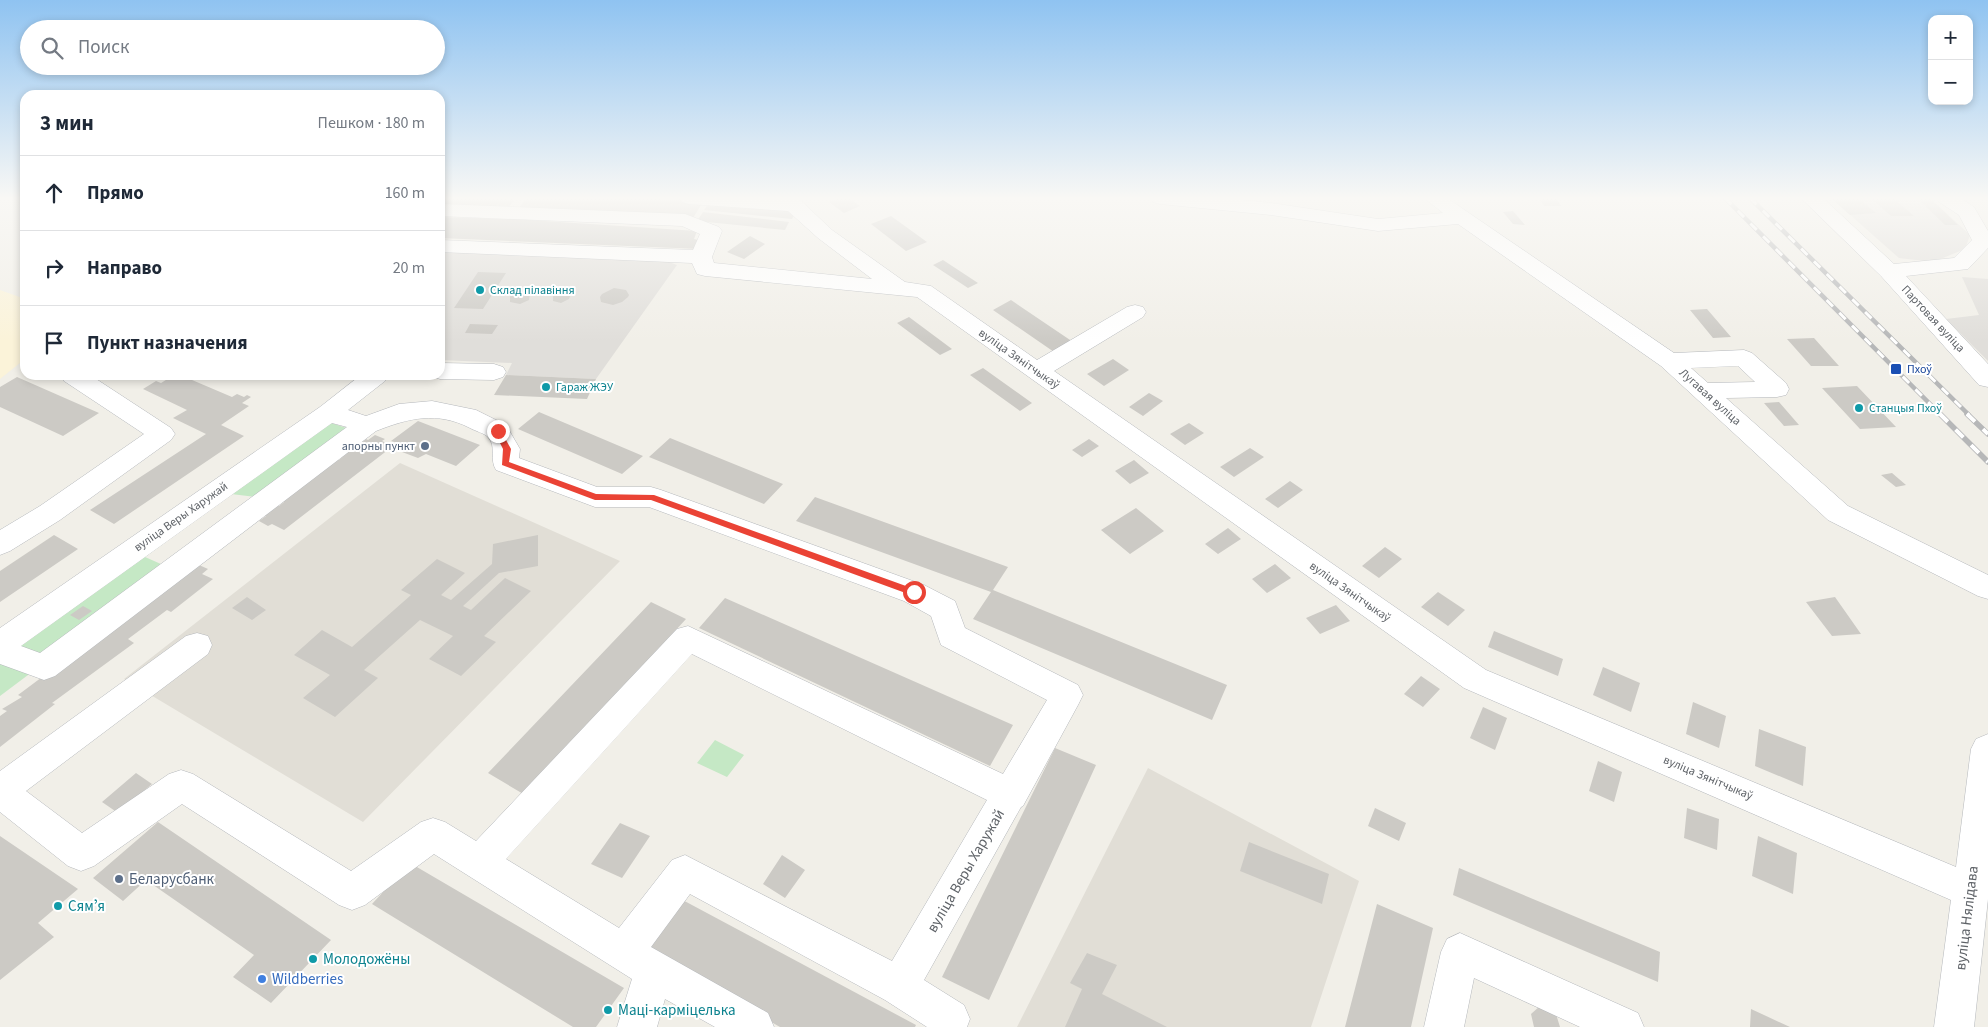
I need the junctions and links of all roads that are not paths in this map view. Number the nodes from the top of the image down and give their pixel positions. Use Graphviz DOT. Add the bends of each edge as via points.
graph roads {
  1 [pos="445,246"];
  2 [pos="706,246"];
  3 [pos="841,246"];
  4 [pos="1502,246"];
  5 [pos="1862,246"];
  6 [pos="1978,246"];
  7 [pos="701,257"];
  8 [pos="1889,271"];
  9 [pos="899,288"];
  10 [pos="1135,312"];
  11 [pos="1669,361"];
  12 [pos="445,371"];
  13 [pos="1036,371"];
  14 [pos="494,372"];
  15 [pos="1988,378"];
  16 [pos="81,380"];
  17 [pos="370,380"];
  18 [pos="1703,392"];
  19 [pos="330,413"];
  20 [pos="367,425"];
  21 [pos="0,544"];
  22 [pos="1988,588"];
  23 [pos="0,644"];
  24 [pos="197,645"];
  25 [pos="0,651"];
  26 [pos="1988,748"];
  27 [pos="0,792"];
  28 [pos="1011,794"];
  29 [pos="480,864"];
  30 [pos="1971,892"];
  31 [pos="639,962"];
  32 [pos="899,986"];
  33 [pos="637,1027"];
  34 [pos="754,1027"];
  35 [pos="947,1027"];
  36 [pos="1444,1027"];
  37 [pos="1624,1027"];
  38 [pos="1954,1027"];
  1 -- 7 [label="street"];
  2 -- 7 [label="street"];
  3 -- 9 [label="street, вуліца Зянітчыкаў"];
  4 -- 11 [label="street, Лугавая вуліца"];
  5 -- 8 [label="street, Партовая вуліца"];
  6 -- 8 [label="street" via="1960,264"];
  7 -- 9 [label="street" via="705,269"];
  8 -- 15 [label="street, Партовая вуліца"];
  9 -- 13 [label="street, вуліца Зянітчыкаў" via="923,291"];
  10 -- 13 [label="street"];
  11 -- 18 [label="street, Лугавая вуліца"];
  11 -- 18 [label="street" via="1744,358 1777,389"];
  12 -- 14 [label="street"];
  13 -- 30 [label="street, вуліца Зянітчыкаў" via="1475,680"];
  16 -- 21 [label="street" via="162,434"];
  17 -- 19 [label="street, вуліца Веры Харужай"];
  18 -- 22 [label="street, Лугавая вуліца" via="1838,513"];
  19 -- 20 [label="street"];
  19 -- 23 [label="street, вуліца Веры Харужай"];
  20 -- 25 [label="street" via="44,667"];
  20 -- 28 [label="street, вуліца Веры Харужай" via="399,412 432,409 467,416 498,431 507,449 504,463 595,497 651,497 914,592 944,609 952,636 1067,695"];
  24 -- 27 [label="street"];
  26 -- 30 [label="street, вуліца Нялідава"];
  27 -- 29 [label="street" via="81,854 181,785 352,892 433,834"];
  28 -- 29 [label="street" via="688,638"];
  28 -- 32 [label="street, вуліца Веры Харужай"];
  29 -- 31 [label="street"];
  30 -- 38 [label="street, вуліца Нялідава"];
  31 -- 32 [label="street" via="685,872"];
  31 -- 33 [label="street"];
  31 -- 34 [label="street"];
  32 -- 35 [label="street" via="950,1019"];
  36 -- 37 [label="street" via="1460,952"];
}
